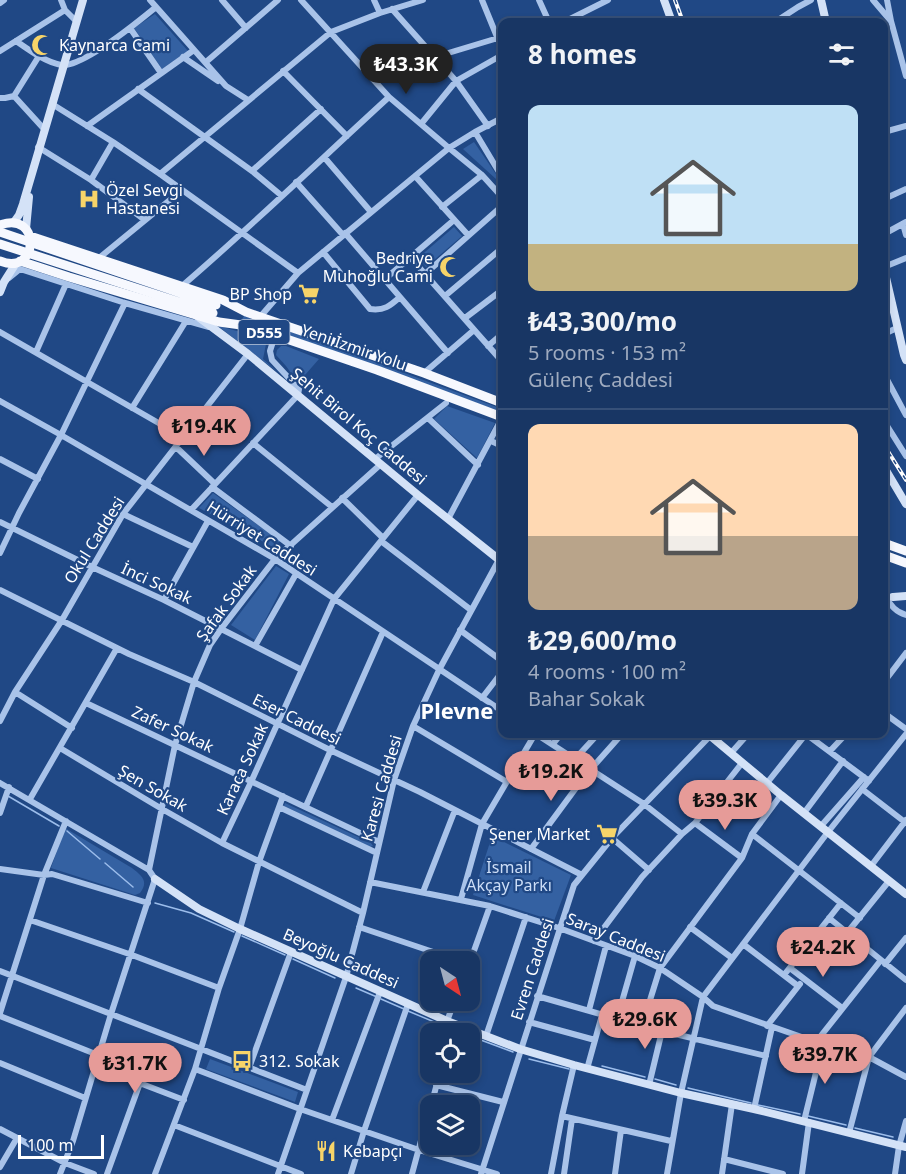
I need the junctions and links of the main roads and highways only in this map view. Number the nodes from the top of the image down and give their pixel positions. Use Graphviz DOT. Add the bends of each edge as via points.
graph roads {
  1 [pos="83,0"];
  2 [pos="664,0"];
  3 [pos="821,0"];
  4 [pos="671,18"];
  5 [pos="825,18"];
  6 [pos="30,179"];
  7 [pos="14,222"];
  8 [pos="0,224"];
  9 [pos="0,232"];
  10 [pos="28,233"];
  11 [pos="0,244"];
  12 [pos="0,261"];
  13 [pos="18,262"];
  14 [pos="0,292"];
  15 [pos="888,294"];
  16 [pos="214,309"];
  17 [pos="246,312"];
  18 [pos="196,315"];
  19 [pos="241,325"];
  20 [pos="906,360"];
  21 [pos="498,402"];
  22 [pos="498,416"];
  23 [pos="888,478"];
  24 [pos="906,504"];
  25 [pos="888,544"];
  26 [pos="906,551"];
  27 [pos="888,556"];
  28 [pos="498,557"];
  29 [pos="906,563"];
  30 [pos="906,596"];
  31 [pos="888,597"];
  32 [pos="714,738"];
  33 [pos="155,879"];
  34 [pos="906,894"];
  35 [pos="443,1023"];
  36 [pos="480,1034"];
  37 [pos="903,1146"];
  1 -- 6 [label="main road"];
  2 -- 4 [label="main road"];
  3 -- 5 [label="main road"];
  6 -- 7 [label="main road"];
  6 -- 10 [label="main road"];
  7 -- 8 [label="highway"];
  7 -- 10 [label="highway, Yeni İzmir Yolu"];
  9 -- 16 [label="highway, bridge"];
  10 -- 13 [label="highway" via="30,249"];
  10 -- 17 [label="highway, Yeni İzmir Yolu / D555" via="223,300"];
  11 -- 16 [label="highway, bridge"];
  12 -- 13 [label="highway, Yeni İzmir Yolu"];
  13 -- 14 [label="main road"];
  13 -- 18 [label="highway, Yeni İzmir Yolu / D555"];
  15 -- 20 [label="main road"];
  16 -- 17 [label="highway"];
  16 -- 19 [label="highway"];
  17 -- 21 [label="highway, Yeni İzmir Yolu / D555"];
  18 -- 19 [label="highway, Yeni İzmir Yolu / D555"];
  18 -- 28 [label="main road, Şehit Birol Koç Caddesi"];
  19 -- 22 [label="highway, Yeni İzmir Yolu / D555" via="377,370"];
  23 -- 24 [label="main road"];
  25 -- 26 [label="highway"];
  27 -- 29 [label="highway"];
  30 -- 31 [label="main road"];
  32 -- 34 [label="main road"];
  33 -- 35 [label="main road, Beyoğlu Caddesi" via="199,909"];
  36 -- 37 [label="main road, Beyoğlu Caddesi" via="587,1069"];
}
